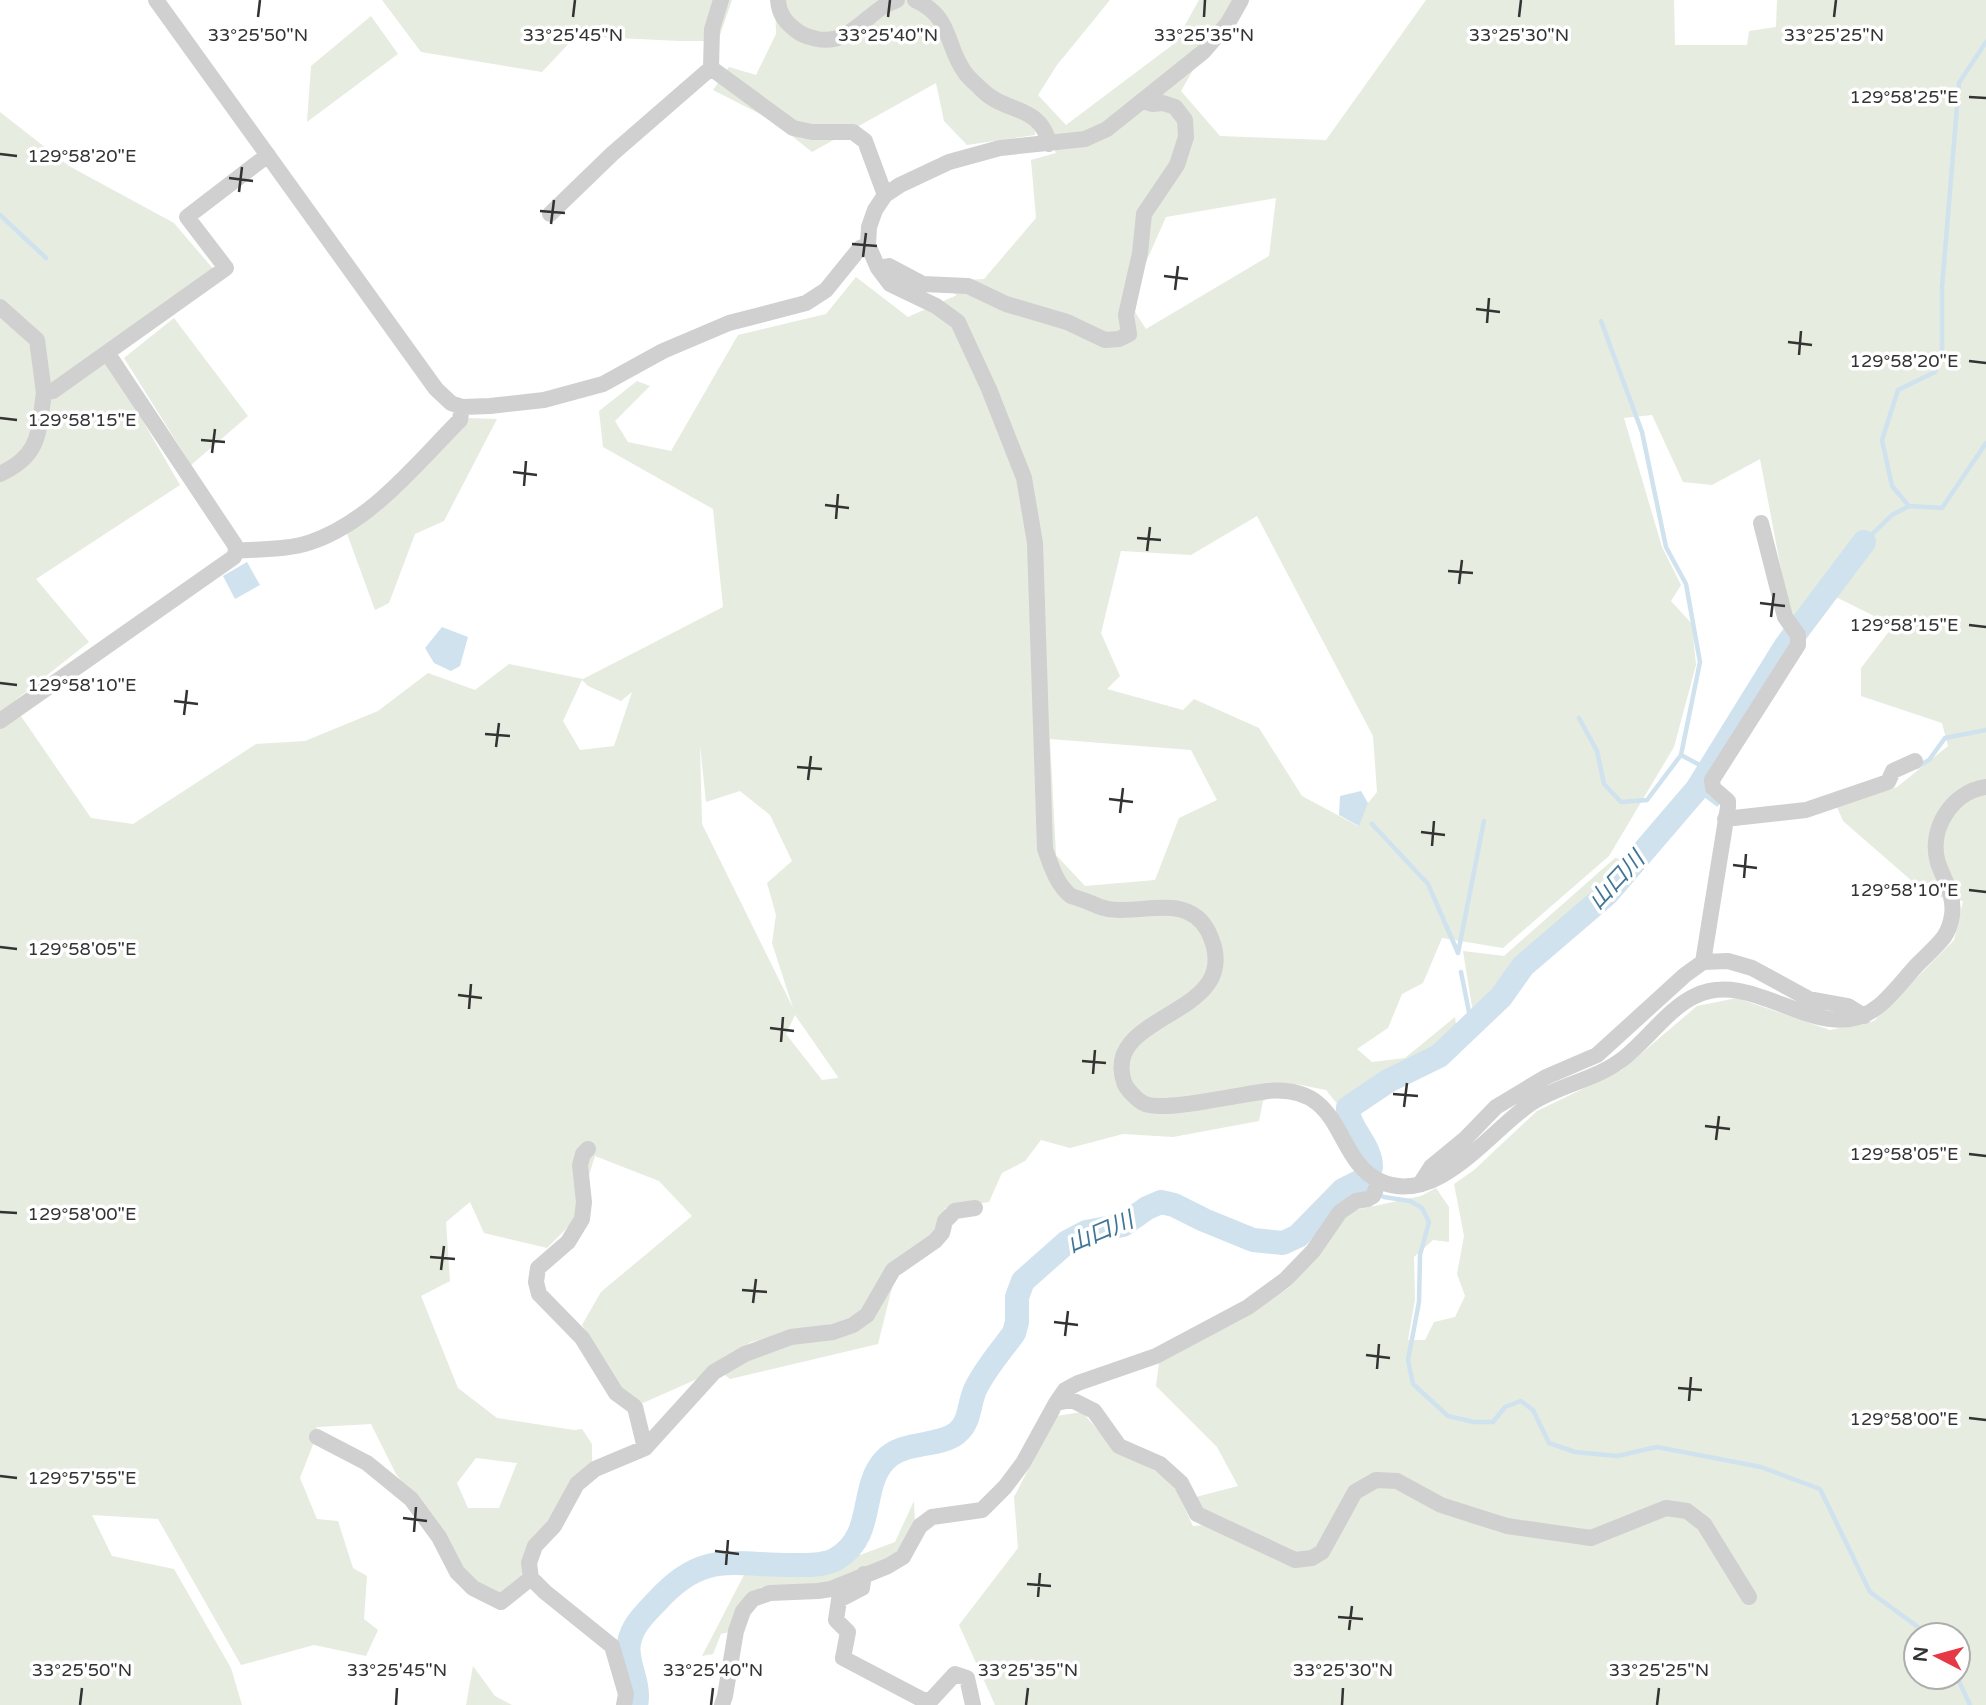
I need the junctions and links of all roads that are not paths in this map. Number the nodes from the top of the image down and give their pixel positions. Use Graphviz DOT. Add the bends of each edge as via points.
graph roads {
  1 [pos="156,0"];
  2 [pos="721,0"];
  3 [pos="778,0"];
  4 [pos="897,0"];
  5 [pos="915,0"];
  6 [pos="1241,0"];
  7 [pos="711,68"];
  8 [pos="1143,101"];
  9 [pos="1049,145"];
  10 [pos="268,155"];
  11 [pos="885,195"];
  12 [pos="550,214"];
  13 [pos="868,245"];
  14 [pos="878,268"];
  15 [pos="0,307"];
  16 [pos="108,354"];
  17 [pos="44,393"];
  18 [pos="462,407"];
  19 [pos="0,474"];
  20 [pos="1761,523"];
  21 [pos="236,551"];
  22 [pos="0,721"];
  23 [pos="1915,761"];
  24 [pos="1986,787"];
  25 [pos="1724,819"];
  26 [pos="1703,962"];
  27 [pos="1864,1016"];
  28 [pos="588,1149"];
  29 [pos="1420,1184"];
  30 [pos="1376,1188"];
  31 [pos="975,1208"];
  32 [pos="1056,1403"];
  33 [pos="317,1437"];
  34 [pos="645,1448"];
  35 [pos="864,1574"];
  36 [pos="531,1578"];
  37 [pos="1748,1597"];
  38 [pos="624,1705"];
  39 [pos="722,1705"];
  40 [pos="973,1705"];
  1 -- 10 [label="street"];
  2 -- 7 [label="street" via="712,29"];
  3 -- 4 [label="street" via="787,23 802,36 826,41 859,27 884,4"];
  5 -- 9 [label="street" via="939,17 965,73 986,94 1040,121"];
  6 -- 8 [label="street" via="1203,52"];
  7 -- 11 [label="street" via="793,128 859,136"];
  7 -- 12 [label="street"];
  8 -- 9 [label="street" via="1107,129 1085,139"];
  8 -- 14 [label="street" via="1175,107 1185,120 1186,136 1177,165 1144,214 1126,315 1129,334 1105,340 968,286 923,284 889,266"];
  9 -- 11 [label="street" via="1000,148 949,162"];
  10 -- 16 [label="street" via="187,217 226,268"];
  10 -- 18 [label="street" via="436,389"];
  11 -- 13 [label="street" via="869,227"];
  13 -- 14 [label="street"];
  13 -- 18 [label="street" via="860,248 826,290 806,303 729,323 663,351 603,384 544,400"];
  14 -- 30 [label="street" via="890,284 958,322 1024,478 1035,543 1045,849 1055,876 1072,897 1109,910 1168,906 1192,914 1206,927 1215,950 1215,970 1201,995 1139,1033 1123,1058 1124,1083 1141,1103 1161,1107 1274,1090 1308,1096 1329,1113"];
  15 -- 17 [label="street" via="37,340"];
  16 -- 17 [label="street"];
  16 -- 21 [label="street"];
  17 -- 19 [label="street" via="37,443 18,466"];
  18 -- 21 [label="street" via="460,420 379,501 338,530 297,546"];
  20 -- 25 [label="street" via="1785,617 1798,645 1712,780 1713,788 1728,801"];
  21 -- 22 [label="street"];
  23 -- 25 [label="street" via="1893,771 1888,782 1806,810"];
  24 -- 27 [label="street" via="1956,799 1937,840 1937,859 1951,894 1946,934 1881,1004"];
  25 -- 26 [label="street"];
  26 -- 27 [label="street" via="1728,961 1752,968 1809,999 1848,1006"];
  26 -- 29 [label="street" via="1597,1055 1546,1077 1496,1107 1431,1167"];
  27 -- 29 [label="street" via="1824,1019 1748,992 1706,991 1688,999 1623,1059 1531,1103 1461,1163"];
  28 -- 34 [label="street" via="580,1164 582,1219 568,1242 538,1268 536,1282 539,1294 582,1338 616,1393 635,1406"];
  29 -- 30 [label="street"];
  30 -- 32 [label="street" via="1368,1199 1340,1212 1313,1251 1248,1307 1156,1356 1078,1383 1065,1390"];
  31 -- 34 [label="street" via="955,1211 935,1241 893,1270 867,1315 853,1325 791,1338 724,1366"];
  32 -- 35 [label="street" via="1023,1463 982,1510 932,1517 920,1526 903,1557"];
  32 -- 37 [label="street" via="1072,1400 1094,1411 1119,1446 1160,1464 1181,1483 1197,1514 1295,1560 1322,1552 1355,1492 1376,1480 1397,1480 1441,1506 1507,1526 1591,1538 1666,1508 1687,1511 1704,1524"];
  33 -- 36 [label="street" via="367,1463 411,1499 457,1572 473,1588 501,1602"];
  34 -- 36 [label="street" via="595,1469 577,1484 554,1526 535,1546 529,1563"];
  35 -- 39 [label="street" via="818,1591 770,1593 753,1599 736,1631"];
  35 -- 40 [label="street" via="862,1588 839,1600 836,1620 848,1632 843,1658 923,1700 931,1700 955,1674 967,1678"];
  36 -- 38 [label="street" via="612,1646 626,1694"];
}
